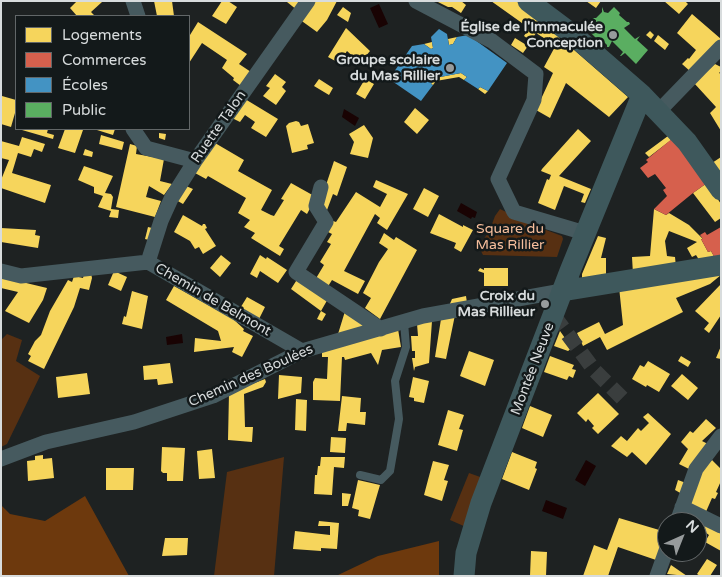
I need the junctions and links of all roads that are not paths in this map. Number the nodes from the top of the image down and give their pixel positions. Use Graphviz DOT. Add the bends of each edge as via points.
graph roads {
  1 [pos="133,1"];
  2 [pos="308,1"];
  3 [pos="416,1"];
  4 [pos="528,1"];
  5 [pos="138,15"];
  6 [pos="721,47"];
  7 [pos="642,95"];
  8 [pos="658,112"];
  9 [pos="134,130"];
  10 [pos="195,161"];
  11 [pos="321,188"];
  12 [pos="721,190"];
  13 [pos="585,233"];
  14 [pos="148,262"];
  15 [pos="721,265"];
  16 [pos="1,271"];
  17 [pos="562,291"];
  18 [pos="404,322"];
  19 [pos="381,329"];
  20 [pos="302,351"];
  21 [pos="721,436"];
  22 [pos="1,458"];
  23 [pos="360,475"];
  24 [pos="682,507"];
  25 [pos="680,512"];
  26 [pos="721,526"];
  27 [pos="662,562"];
  28 [pos="464,576"];
  29 [pos="657,576"];
  1 -- 5 [label="street"];
  2 -- 10 [label="street, Ruette Talon"];
  3 -- 13 [label="street" via="492,41 536,74 534,100 498,179 514,212"];
  4 -- 7 [label="street"];
  6 -- 8 [label="street"];
  7 -- 8 [label="street"];
  7 -- 13 [label="street, Montée Neuve"];
  8 -- 12 [label="street" via="687,142"];
  9 -- 10 [label="street" via="146,148"];
  10 -- 14 [label="street, Ruette Talon" via="164,214"];
  11 -- 19 [label="street" via="316,206 326,222 296,272"];
  13 -- 17 [label="street, Montée Neuve"];
  14 -- 16 [label="street, Chemin de Belmont" via="21,276"];
  14 -- 20 [label="street, Chemin de Belmont"];
  15 -- 17 [label="street"];
  17 -- 18 [label="street, Chemin des Boulées"];
  17 -- 28 [label="street, Montée Neuve" via="481,503 466,553"];
  18 -- 19 [label="street, Chemin des Boulées"];
  18 -- 23 [label="lane" via="406,347 396,381 399,419 390,471 381,480"];
  19 -- 20 [label="street, Chemin des Boulées"];
  20 -- 22 [label="street, Chemin des Boulées" via="214,396 134,422 46,442"];
  21 -- 24 [label="street" via="696,469"];
  24 -- 25 [label="street"];
  24 -- 26 [label="street"];
  27 -- 29 [label="street"];
}
